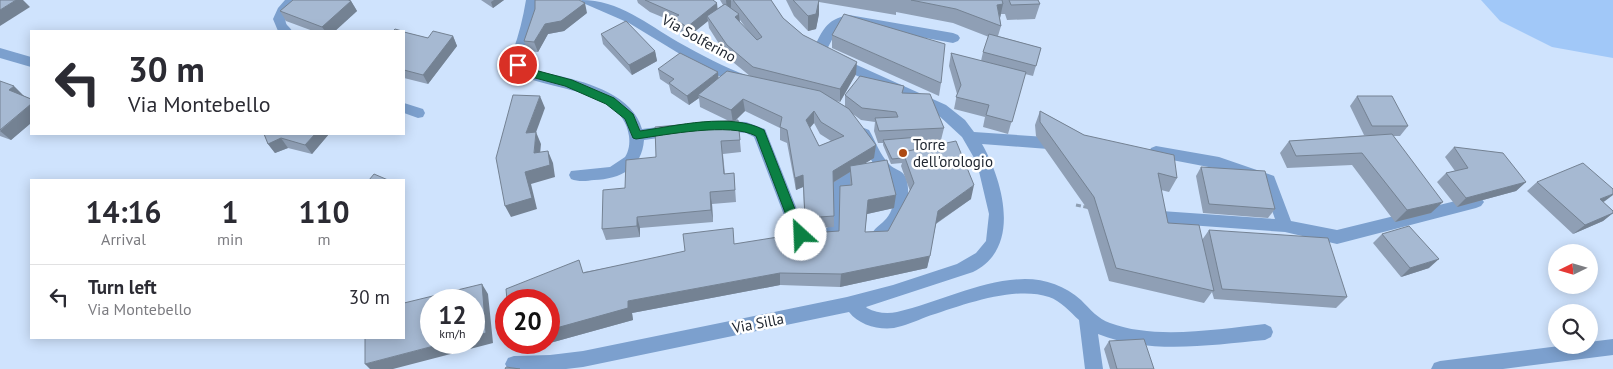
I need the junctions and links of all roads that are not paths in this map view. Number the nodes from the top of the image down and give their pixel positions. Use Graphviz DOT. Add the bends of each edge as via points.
graph roads {
  1 [pos="294,0"];
  2 [pos="532,0"];
  3 [pos="587,0"];
  4 [pos="285,30"];
  5 [pos="953,38"];
  6 [pos="0,53"];
  7 [pos="30,62"];
  8 [pos="754,84"];
  9 [pos="405,108"];
  10 [pos="418,113"];
  11 [pos="708,126"];
  12 [pos="857,126"];
  13 [pos="692,128"];
  14 [pos="636,135"];
  15 [pos="970,137"];
  16 [pos="1072,145"];
  17 [pos="1145,151"];
  18 [pos="885,171"];
  19 [pos="576,175"];
  20 [pos="1490,198"];
  21 [pos="1133,215"];
  22 [pos="1285,226"];
  23 [pos="881,232"];
  24 [pos="853,304"];
  25 [pos="1087,319"];
  26 [pos="1266,332"];
  27 [pos="1613,347"];
  28 [pos="514,364"];
  29 [pos="1094,369"];
  30 [pos="1440,369"];
  1 -- 4 [label="street" via="279,19"];
  2 -- 14 [label="street" via="518,65 528,72 568,83 610,101 629,117"];
  3 -- 8 [label="street, Via Solferino" via="634,20 716,69"];
  5 -- 15 [label="street" via="845,19 831,27 814,48 941,109 955,119"];
  6 -- 7 [label="street"];
  9 -- 10 [label="street"];
  11 -- 18 [label="street" via="742,127 760,133 801,235 816,240 833,235 836,229 838,186 852,176"];
  12 -- 18 [label="street"];
  13 -- 14 [label="street"];
  14 -- 19 [label="street" via="633,157 623,168 602,174"];
  15 -- 16 [label="street"];
  15 -- 24 [label="street, Via Silla" via="983,161 995,201 997,225 991,247 972,265 904,290"];
  17 -- 22 [label="street" via="1219,163 1269,180"];
  18 -- 23 [label="street" via="899,179 902,195 900,212"];
  20 -- 22 [label="street" via="1337,237"];
  21 -- 22 [label="street"];
  24 -- 25 [label="street" via="866,317 885,321 995,289 1042,287 1069,298"];
  24 -- 28 [label="street, Via Silla" via="583,359"];
  25 -- 26 [label="street" via="1116,334 1143,337 1213,337"];
  25 -- 29 [label="street"];
  27 -- 30 [label="street"];
}
